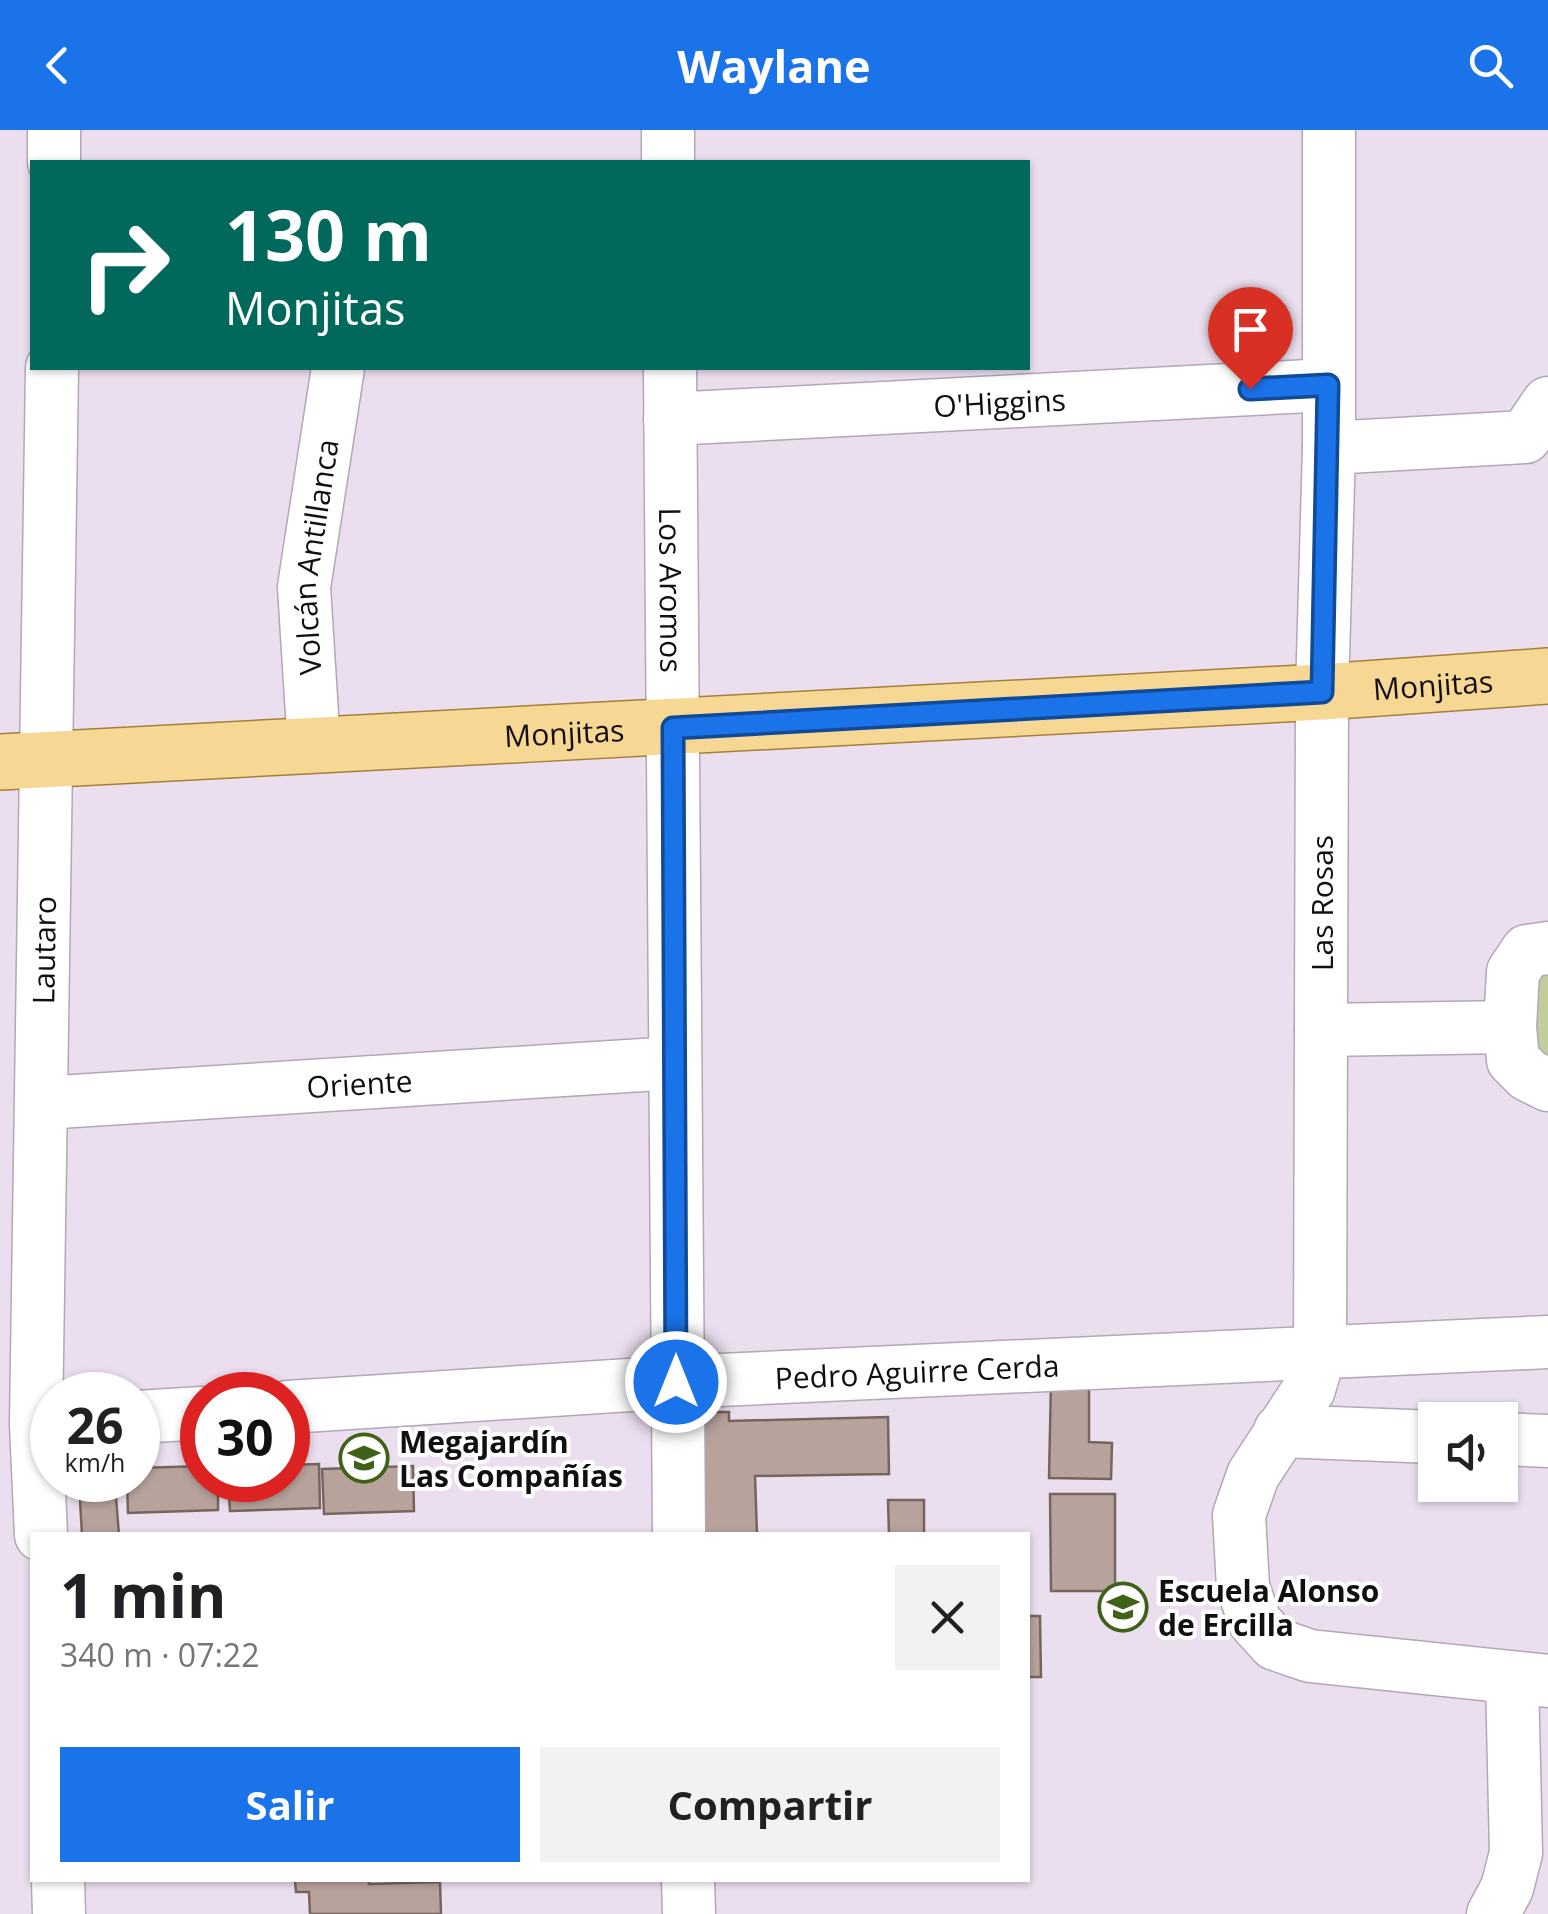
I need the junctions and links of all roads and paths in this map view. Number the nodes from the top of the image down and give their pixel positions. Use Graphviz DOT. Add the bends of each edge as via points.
graph roads {
  1 [pos="54,130"];
  2 [pos="668,130"];
  3 [pos="1329,130"];
  4 [pos="54,160"];
  5 [pos="668,160"];
  6 [pos="52,370"];
  7 [pos="338,370"];
  8 [pos="670,370"];
  9 [pos="1328,385"];
  10 [pos="1548,404"];
  11 [pos="670,419"];
  12 [pos="1328,448"];
  13 [pos="1548,676"];
  14 [pos="1322,692"];
  15 [pos="673,728"];
  16 [pos="314,746"];
  17 [pos="24,761"];
  18 [pos="1548,948"];
  19 [pos="1510,1026"];
  20 [pos="1321,1030"];
  21 [pos="675,1062"];
  22 [pos="1548,1085"];
  23 [pos="42,1103"];
  24 [pos="1548,1342"];
  25 [pos="1320,1352"];
  26 [pos="32,1372"];
  27 [pos="676,1382"];
  28 [pos="310,1406"];
  29 [pos="1280,1430"];
  30 [pos="1418,1435"];
  31 [pos="1518,1440"];
  32 [pos="1548,1441"];
  33 [pos="38,1502"];
  34 [pos="42,1532"];
  35 [pos="679,1532"];
  36 [pos="1530,1680"];
  37 [pos="1532,1869"];
  38 [pos="58,1882"];
  39 [pos="688,1882"];
  40 [pos="59,1914"];
  41 [pos="690,1914"];
  42 [pos="1492,1914"];
  1 -- 4 [label="street"];
  2 -- 5 [label="street"];
  3 -- 9 [label="street, Las Rosas"];
  6 -- 17 [label="street, Lautaro"];
  7 -- 16 [label="street, Volcán Antillanca" via="304,587"];
  8 -- 11 [label="street, Los Aromos"];
  9 -- 11 [label="street, O'Higgins"];
  9 -- 12 [label="street, Las Rosas"];
  10 -- 12 [label="street" via="1525,437"];
  11 -- 15 [label="street, Los Aromos"];
  12 -- 14 [label="street, Las Rosas"];
  13 -- 14 [label="main road, Monjitas"];
  14 -- 15 [label="main road, Monjitas"];
  14 -- 20 [label="street, Las Rosas"];
  15 -- 16 [label="main road, Monjitas"];
  15 -- 21 [label="street, Los Aromos"];
  16 -- 17 [label="main road, Monjitas"];
  17 -- 23 [label="street, Lautaro"];
  18 -- 19 [label="street" via="1527,951 1514,972"];
  19 -- 20 [label="street"];
  19 -- 22 [label="street" via="1513,1060"];
  20 -- 25 [label="street, Las Rosas"];
  21 -- 23 [label="street, Oriente"];
  21 -- 27 [label="street, Los Aromos"];
  23 -- 26 [label="street, Lautaro"];
  24 -- 25 [label="street, Pedro Aguirre Cerda"];
  25 -- 27 [label="street, Pedro Aguirre Cerda"];
  25 -- 29 [label="street, Las Rosas" via="1309,1389"];
  27 -- 28 [label="street, Pedro Aguirre Cerda"];
  27 -- 35 [label="street, Los Aromos"];
  29 -- 30 [label="street"];
  29 -- 36 [label="street, Las Rosas" via="1253,1474 1239,1515 1242,1587 1255,1622 1276,1644 1310,1656"];
  31 -- 32 [label="street"];
  33 -- 34 [label="street, Lautaro"];
  36 -- 37 [label="street"];
  37 -- 42 [label="street" via="1507,1888"];
  38 -- 40 [label="street"];
  39 -- 41 [label="street"];
}
